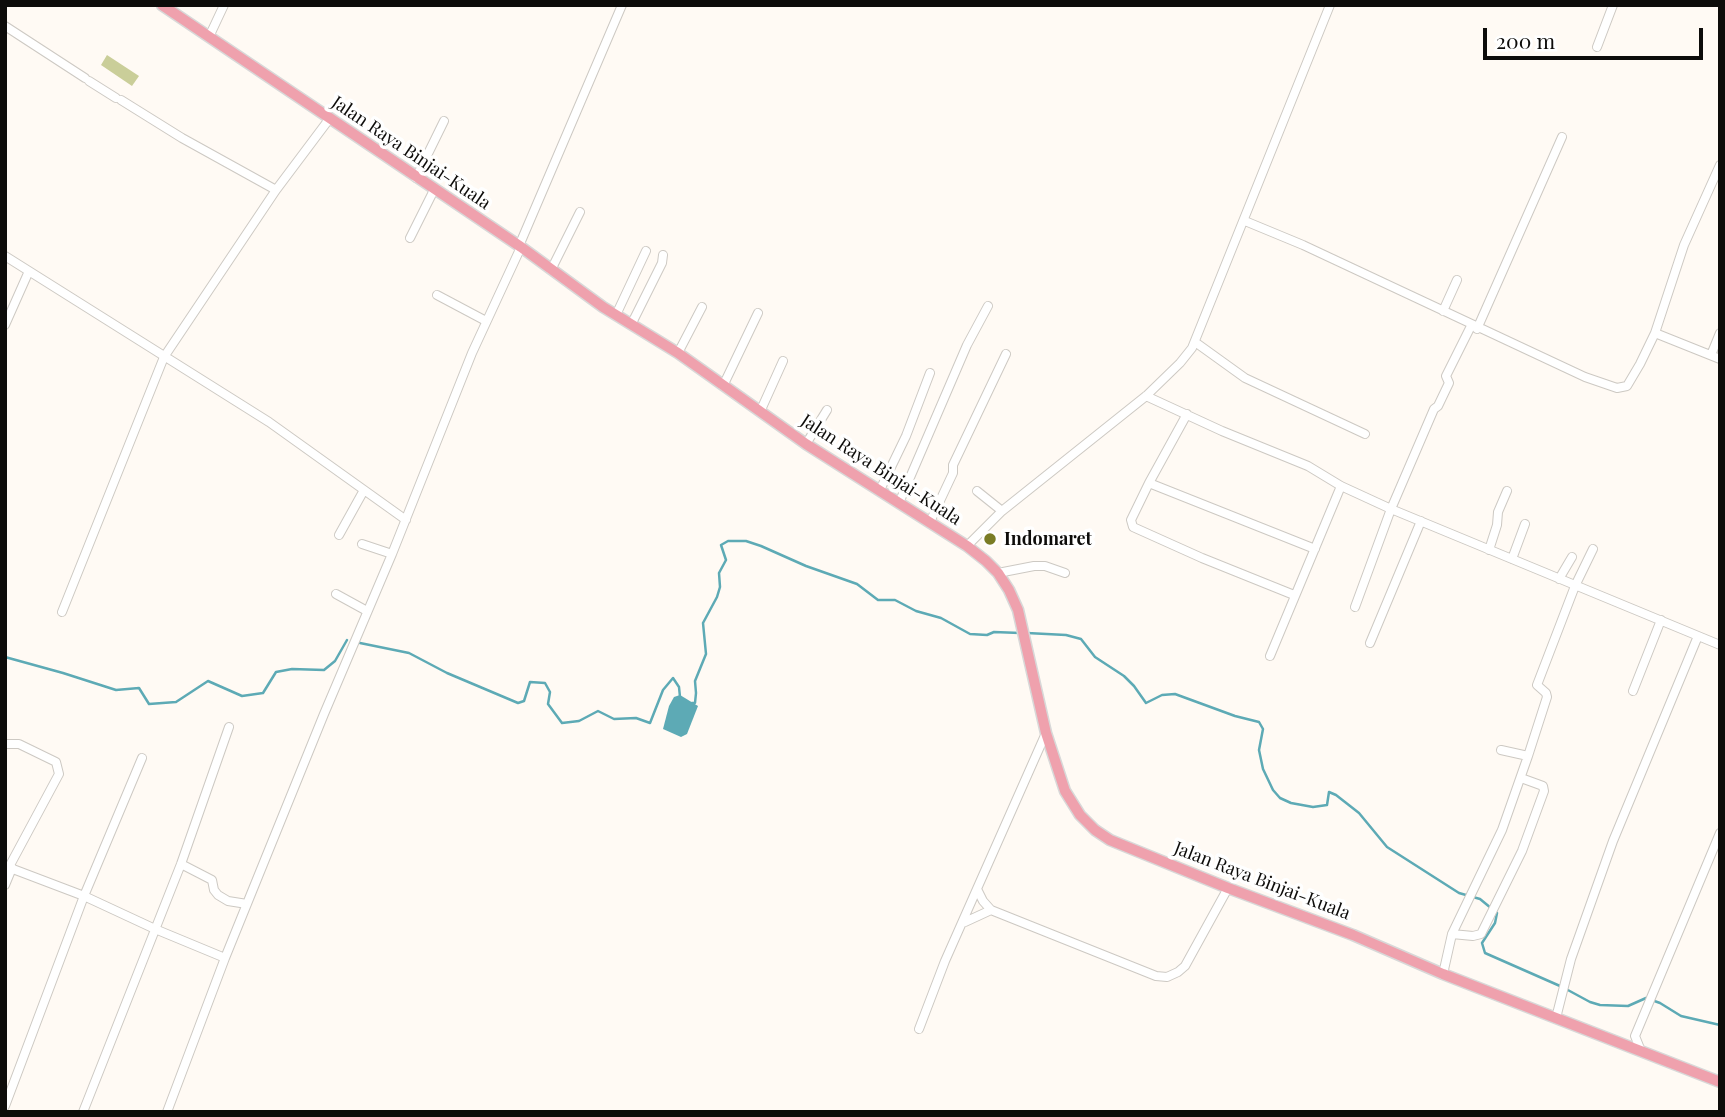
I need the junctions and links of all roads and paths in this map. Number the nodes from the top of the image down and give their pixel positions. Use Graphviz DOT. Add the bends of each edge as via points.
graph roads {
  1 [pos="162,5"];
  2 [pos="224,5"];
  3 [pos="622,5"];
  4 [pos="1330,5"];
  5 [pos="1613,5"];
  6 [pos="5,26"];
  7 [pos="209,37"];
  8 [pos="1597,47"];
  9 [pos="330,118"];
  10 [pos="444,121"];
  11 [pos="1562,137"];
  12 [pos="1720,164"];
  13 [pos="416,178"];
  14 [pos="276,190"];
  15 [pos="434,190"];
  16 [pos="580,212"];
  17 [pos="1245,221"];
  18 [pos="410,237"];
  19 [pos="520,247"];
  20 [pos="646,251"];
  21 [pos="663,255"];
  22 [pos="5,256"];
  23 [pos="551,270"];
  24 [pos="29,271"];
  25 [pos="1457,280"];
  26 [pos="437,295"];
  27 [pos="988,306"];
  28 [pos="702,307"];
  29 [pos="1443,311"];
  30 [pos="758,313"];
  31 [pos="616,315"];
  32 [pos="486,321"];
  33 [pos="5,325"];
  34 [pos="631,325"];
  35 [pos="1474,327"];
  36 [pos="1655,333"];
  37 [pos="1720,333"];
  38 [pos="1195,342"];
  39 [pos="678,353"];
  40 [pos="1006,354"];
  41 [pos="1711,355"];
  42 [pos="164,357"];
  43 [pos="1720,359"];
  44 [pos="783,361"];
  45 [pos="930,373"];
  46 [pos="723,386"];
  47 [pos="1146,396"];
  48 [pos="827,410"];
  49 [pos="760,412"];
  50 [pos="1186,414"];
  51 [pos="1365,434"];
  52 [pos="806,444"];
  53 [pos="1149,483"];
  54 [pos="1341,486"];
  55 [pos="364,490"];
  56 [pos="880,490"];
  57 [pos="977,491"];
  58 [pos="1507,491"];
  59 [pos="900,503"];
  60 [pos="1391,509"];
  61 [pos="1002,511"];
  62 [pos="406,520"];
  63 [pos="1421,521"];
  64 [pos="930,522"];
  65 [pos="1525,524"];
  66 [pos="340,535"];
  67 [pos="362,544"];
  68 [pos="967,546"];
  69 [pos="1315,548"];
  70 [pos="1593,549"];
  71 [pos="1489,550"];
  72 [pos="392,554"];
  73 [pos="1572,557"];
  74 [pos="1512,559"];
  75 [pos="998,573"];
  76 [pos="1065,573"];
  77 [pos="1559,579"];
  78 [pos="1575,586"];
  79 [pos="337,594"];
  80 [pos="1294,595"];
  81 [pos="1354,607"];
  82 [pos="368,611"];
  83 [pos="62,612"];
  84 [pos="1661,620"];
  85 [pos="1698,636"];
  86 [pos="1719,642"];
  87 [pos="1370,643"];
  88 [pos="1270,656"];
  89 [pos="1633,691"];
  90 [pos="229,727"];
  91 [pos="1046,733"];
  92 [pos="5,744"];
  93 [pos="1502,750"];
  94 [pos="1528,756"];
  95 [pos="142,758"];
  96 [pos="1521,778"];
  97 [pos="1720,833"];
  98 [pos="181,864"];
  99 [pos="9,867"];
  100 [pos="5,885"];
  101 [pos="1228,888"];
  102 [pos="978,889"];
  103 [pos="84,896"];
  104 [pos="247,904"];
  105 [pos="991,910"];
  106 [pos="963,922"];
  107 [pos="155,929"];
  108 [pos="1452,934"];
  109 [pos="225,958"];
  110 [pos="1443,974"];
  111 [pos="1556,1018"];
  112 [pos="919,1029"];
  113 [pos="1641,1051"];
  114 [pos="1720,1082"];
  115 [pos="5,1107"];
  116 [pos="83,1112"];
  117 [pos="167,1112"];
  1 -- 7 [label="main road, Jalan Raya Binjai-Kuala"];
  2 -- 7 [label="street"];
  3 -- 19 [label="street"];
  4 -- 17 [label="street"];
  5 -- 8 [label="street"];
  6 -- 14 [label="street" via="118,99"];
  7 -- 9 [label="main road, Jalan Raya Binjai-Kuala"];
  9 -- 13 [label="main road, Jalan Raya Binjai-Kuala"];
  9 -- 14 [label="street"];
  10 -- 13 [label="street"];
  11 -- 35 [label="street"];
  12 -- 36 [label="street" via="1684,245"];
  13 -- 15 [label="main road, Jalan Raya Binjai-Kuala"];
  14 -- 42 [label="street"];
  15 -- 18 [label="street"];
  15 -- 19 [label="main road, Jalan Raya Binjai-Kuala"];
  16 -- 23 [label="street"];
  17 -- 29 [label="street"];
  17 -- 38 [label="street"];
  19 -- 23 [label="main road, Jalan Raya Binjai-Kuala"];
  19 -- 32 [label="street"];
  20 -- 31 [label="street"];
  21 -- 34 [label="street"];
  22 -- 24 [label="street"];
  23 -- 31 [label="main road, Jalan Raya Binjai-Kuala"];
  24 -- 33 [label="street"];
  24 -- 42 [label="street"];
  25 -- 29 [label="street"];
  26 -- 32 [label="street"];
  27 -- 59 [label="street"];
  28 -- 39 [label="street"];
  29 -- 35 [label="street"];
  30 -- 46 [label="street"];
  31 -- 34 [label="main road, Jalan Raya Binjai-Kuala"];
  32 -- 62 [label="street"];
  34 -- 39 [label="main road, Jalan Raya Binjai-Kuala"];
  35 -- 36 [label="street" via="1585,377 1622,388"];
  35 -- 60 [label="street" via="1446,376 1448,383"];
  36 -- 41 [label="street"];
  37 -- 41 [label="street"];
  38 -- 47 [label="street"];
  38 -- 51 [label="street" via="1245,378"];
  39 -- 46 [label="main road, Jalan Raya Binjai-Kuala"];
  40 -- 64 [label="street"];
  41 -- 43 [label="street"];
  42 -- 55 [label="street" via="269,422"];
  42 -- 83 [label="street"];
  44 -- 49 [label="street"];
  45 -- 56 [label="street"];
  46 -- 49 [label="main road, Jalan Raya Binjai-Kuala"];
  47 -- 50 [label="street"];
  47 -- 61 [label="street"];
  48 -- 52 [label="street"];
  49 -- 52 [label="main road, Jalan Raya Binjai-Kuala"];
  50 -- 53 [label="street"];
  50 -- 54 [label="street" via="1308,466"];
  52 -- 56 [label="main road, Jalan Raya Binjai-Kuala"];
  53 -- 69 [label="street"];
  53 -- 80 [label="street" via="1131,520 1133,527"];
  54 -- 60 [label="street"];
  54 -- 69 [label="street"];
  55 -- 62 [label="street"];
  55 -- 66 [label="street"];
  56 -- 59 [label="main road, Jalan Raya Binjai-Kuala"];
  57 -- 61 [label="street"];
  58 -- 71 [label="street"];
  59 -- 64 [label="main road, Jalan Raya Binjai-Kuala"];
  60 -- 63 [label="street"];
  60 -- 81 [label="street"];
  61 -- 68 [label="street"];
  62 -- 72 [label="street"];
  63 -- 71 [label="street"];
  63 -- 87 [label="street"];
  64 -- 68 [label="main road, Jalan Raya Binjai-Kuala"];
  65 -- 74 [label="street"];
  67 -- 72 [label="street"];
  68 -- 75 [label="main road, Jalan Raya Binjai-Kuala"];
  69 -- 80 [label="street"];
  70 -- 78 [label="street"];
  71 -- 74 [label="street"];
  72 -- 82 [label="street"];
  73 -- 77 [label="street"];
  74 -- 77 [label="street"];
  75 -- 76 [label="street" via="1034,566"];
  75 -- 91 [label="main road, Jalan Raya Binjai-Kuala" via="1018,610"];
  77 -- 78 [label="street"];
  78 -- 84 [label="street"];
  78 -- 94 [label="street" via="1537,685 1547,697"];
  79 -- 82 [label="street"];
  80 -- 88 [label="street"];
  82 -- 104 [label="street"];
  84 -- 85 [label="street"];
  84 -- 89 [label="street"];
  85 -- 86 [label="street"];
  85 -- 111 [label="street" via="1613,841 1571,959"];
  90 -- 98 [label="street"];
  91 -- 101 [label="main road, Jalan Raya Binjai-Kuala" via="1065,791 1095,830"];
  91 -- 102 [label="street"];
  92 -- 99 [label="street" via="19,744 56,762 60,774"];
  93 -- 94 [label="street"];
  94 -- 96 [label="street"];
  95 -- 103 [label="street"];
  96 -- 108 [label="street" via="1502,830"];
  96 -- 108 [label="street" via="1543,786 1544,791 1522,851 1481,934"];
  97 -- 113 [label="street" via="1635,1036"];
  98 -- 104 [label="street" via="212,880 218,895"];
  98 -- 107 [label="street"];
  99 -- 100 [label="street"];
  99 -- 103 [label="street"];
  101 -- 105 [label="street" via="1185,966 1167,977"];
  101 -- 110 [label="main road, Jalan Raya Binjai-Kuala"];
  102 -- 105 [label="street"];
  102 -- 106 [label="street"];
  103 -- 107 [label="street"];
  103 -- 115 [label="street"];
  104 -- 109 [label="street"];
  105 -- 106 [label="street"];
  106 -- 112 [label="street"];
  107 -- 109 [label="street"];
  107 -- 116 [label="street"];
  108 -- 110 [label="street"];
  109 -- 117 [label="street"];
  110 -- 111 [label="main road, Jalan Raya Binjai-Kuala"];
  111 -- 113 [label="main road, Jalan Raya Binjai-Kuala"];
  113 -- 114 [label="main road, Jalan Raya Binjai-Kuala"];
}
